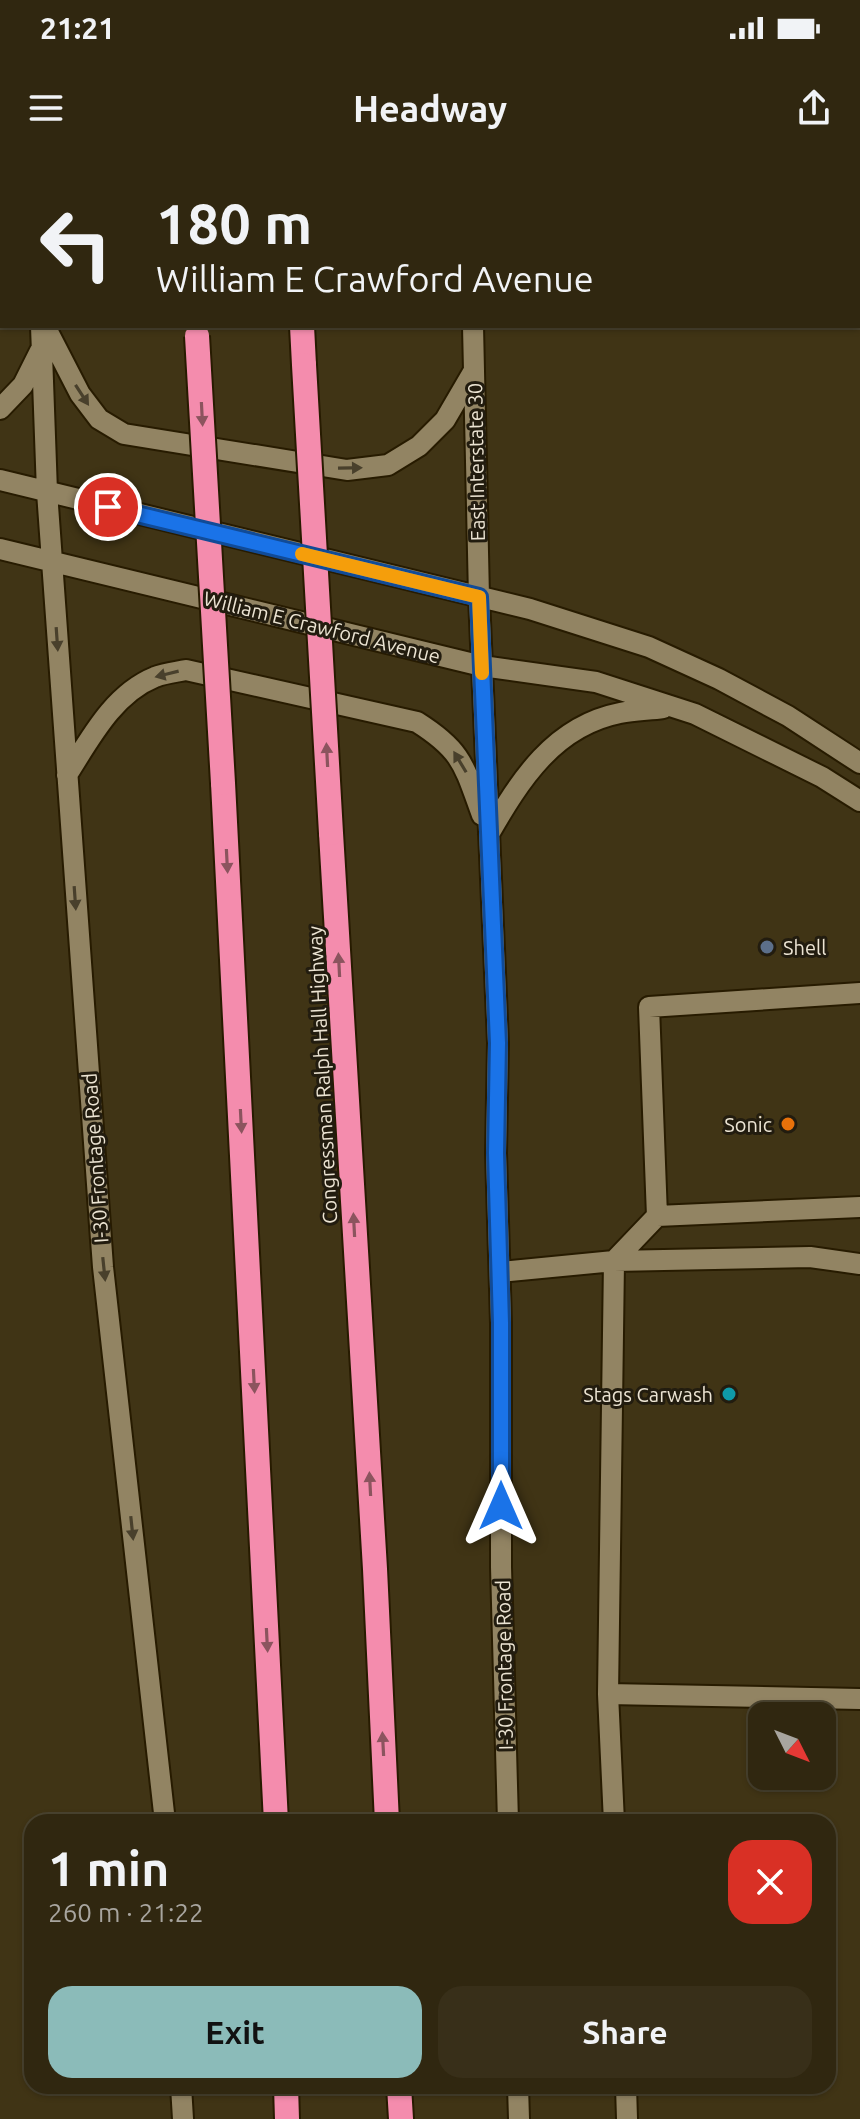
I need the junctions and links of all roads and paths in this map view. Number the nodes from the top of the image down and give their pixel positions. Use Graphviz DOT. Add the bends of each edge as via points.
graph roads {
  1 [pos="43,328"];
  2 [pos="44,328"];
  3 [pos="302,328"];
  4 [pos="473,328"];
  5 [pos="197,331"];
  6 [pos="42,348"];
  7 [pos="474,370"];
  8 [pos="0,409"];
  9 [pos="0,480"];
  10 [pos="47,492"];
  11 [pos="0,549"];
  12 [pos="52,561"];
  13 [pos="479,597"];
  14 [pos="482,666"];
  15 [pos="673,707"];
  16 [pos="860,763"];
  17 [pos="67,775"];
  18 [pos="860,801"];
  19 [pos="489,834"];
  20 [pos="860,993"];
  21 [pos="860,1207"];
  22 [pos="657,1216"];
  23 [pos="614,1261"];
  24 [pos="860,1264"];
  25 [pos="500,1272"];
  26 [pos="608,1694"];
  27 [pos="860,1699"];
  28 [pos="164,1814"];
  29 [pos="276,1814"];
  30 [pos="387,1814"];
  31 [pos="508,1814"];
  32 [pos="614,1814"];
  33 [pos="181,2094"];
  34 [pos="286,2094"];
  35 [pos="399,2094"];
  36 [pos="518,2094"];
  37 [pos="626,2094"];
  38 [pos="183,2119"];
  39 [pos="287,2119"];
  40 [pos="401,2119"];
  41 [pos="519,2119"];
  42 [pos="627,2119"];
  1 -- 6 [label="main road"];
  2 -- 7 [label="main road, one-way" via="80,394 99,419 124,434 347,470 388,465 419,446 445,420"];
  30 -- 3 [label="highway, Congressman Ralph Hall Highway, one-way, bridge"];
  4 -- 7 [label="main road, East Interstate 30"];
  5 -- 29 [label="highway, one-way, bridge"];
  6 -- 8 [label="main road" via="23,385"];
  6 -- 10 [label="main road"];
  7 -- 13 [label="main road, East Interstate 30"];
  9 -- 10 [label="main road"];
  10 -- 12 [label="main road, I-30 Frontage Road"];
  10 -- 13 [label="main road"];
  11 -- 12 [label="main road, William E Crawford Avenue"];
  12 -- 14 [label="main road, William E Crawford Avenue"];
  12 -- 17 [label="main road, I-30 Frontage Road, one-way"];
  13 -- 14 [label="main road, I-30 Frontage Road"];
  13 -- 16 [label="main road" via="649,647 788,716"];
  14 -- 15 [label="main road, William E Crawford Avenue" via="596,682"];
  14 -- 19 [label="main road, I-30 Frontage Road"];
  15 -- 18 [label="main road, William E Crawford Avenue" via="822,777"];
  15 -- 19 [label="main road" via="619,713 568,735 530,769"];
  19 -- 17 [label="main road, one-way" via="463,762 444,739 417,722 186,670 155,676 128,692"];
  17 -- 28 [label="main road, I-30 Frontage Road, one-way" via="103,1267"];
  19 -- 25 [label="main road, I-30 Frontage Road"];
  20 -- 22 [label="main road" via="649,1007"];
  21 -- 22 [label="main road"];
  22 -- 23 [label="main road"];
  23 -- 24 [label="main road" via="810,1257"];
  23 -- 25 [label="main road"];
  23 -- 26 [label="main road"];
  25 -- 31 [label="main road, I-30 Frontage Road"];
  26 -- 27 [label="main road"];
  26 -- 32 [label="main road"];
  33 -- 38 [label="main road"];
  34 -- 39 [label="highway"];
  35 -- 40 [label="highway"];
  36 -- 41 [label="main road"];
  37 -- 42 [label="main road"];
}
